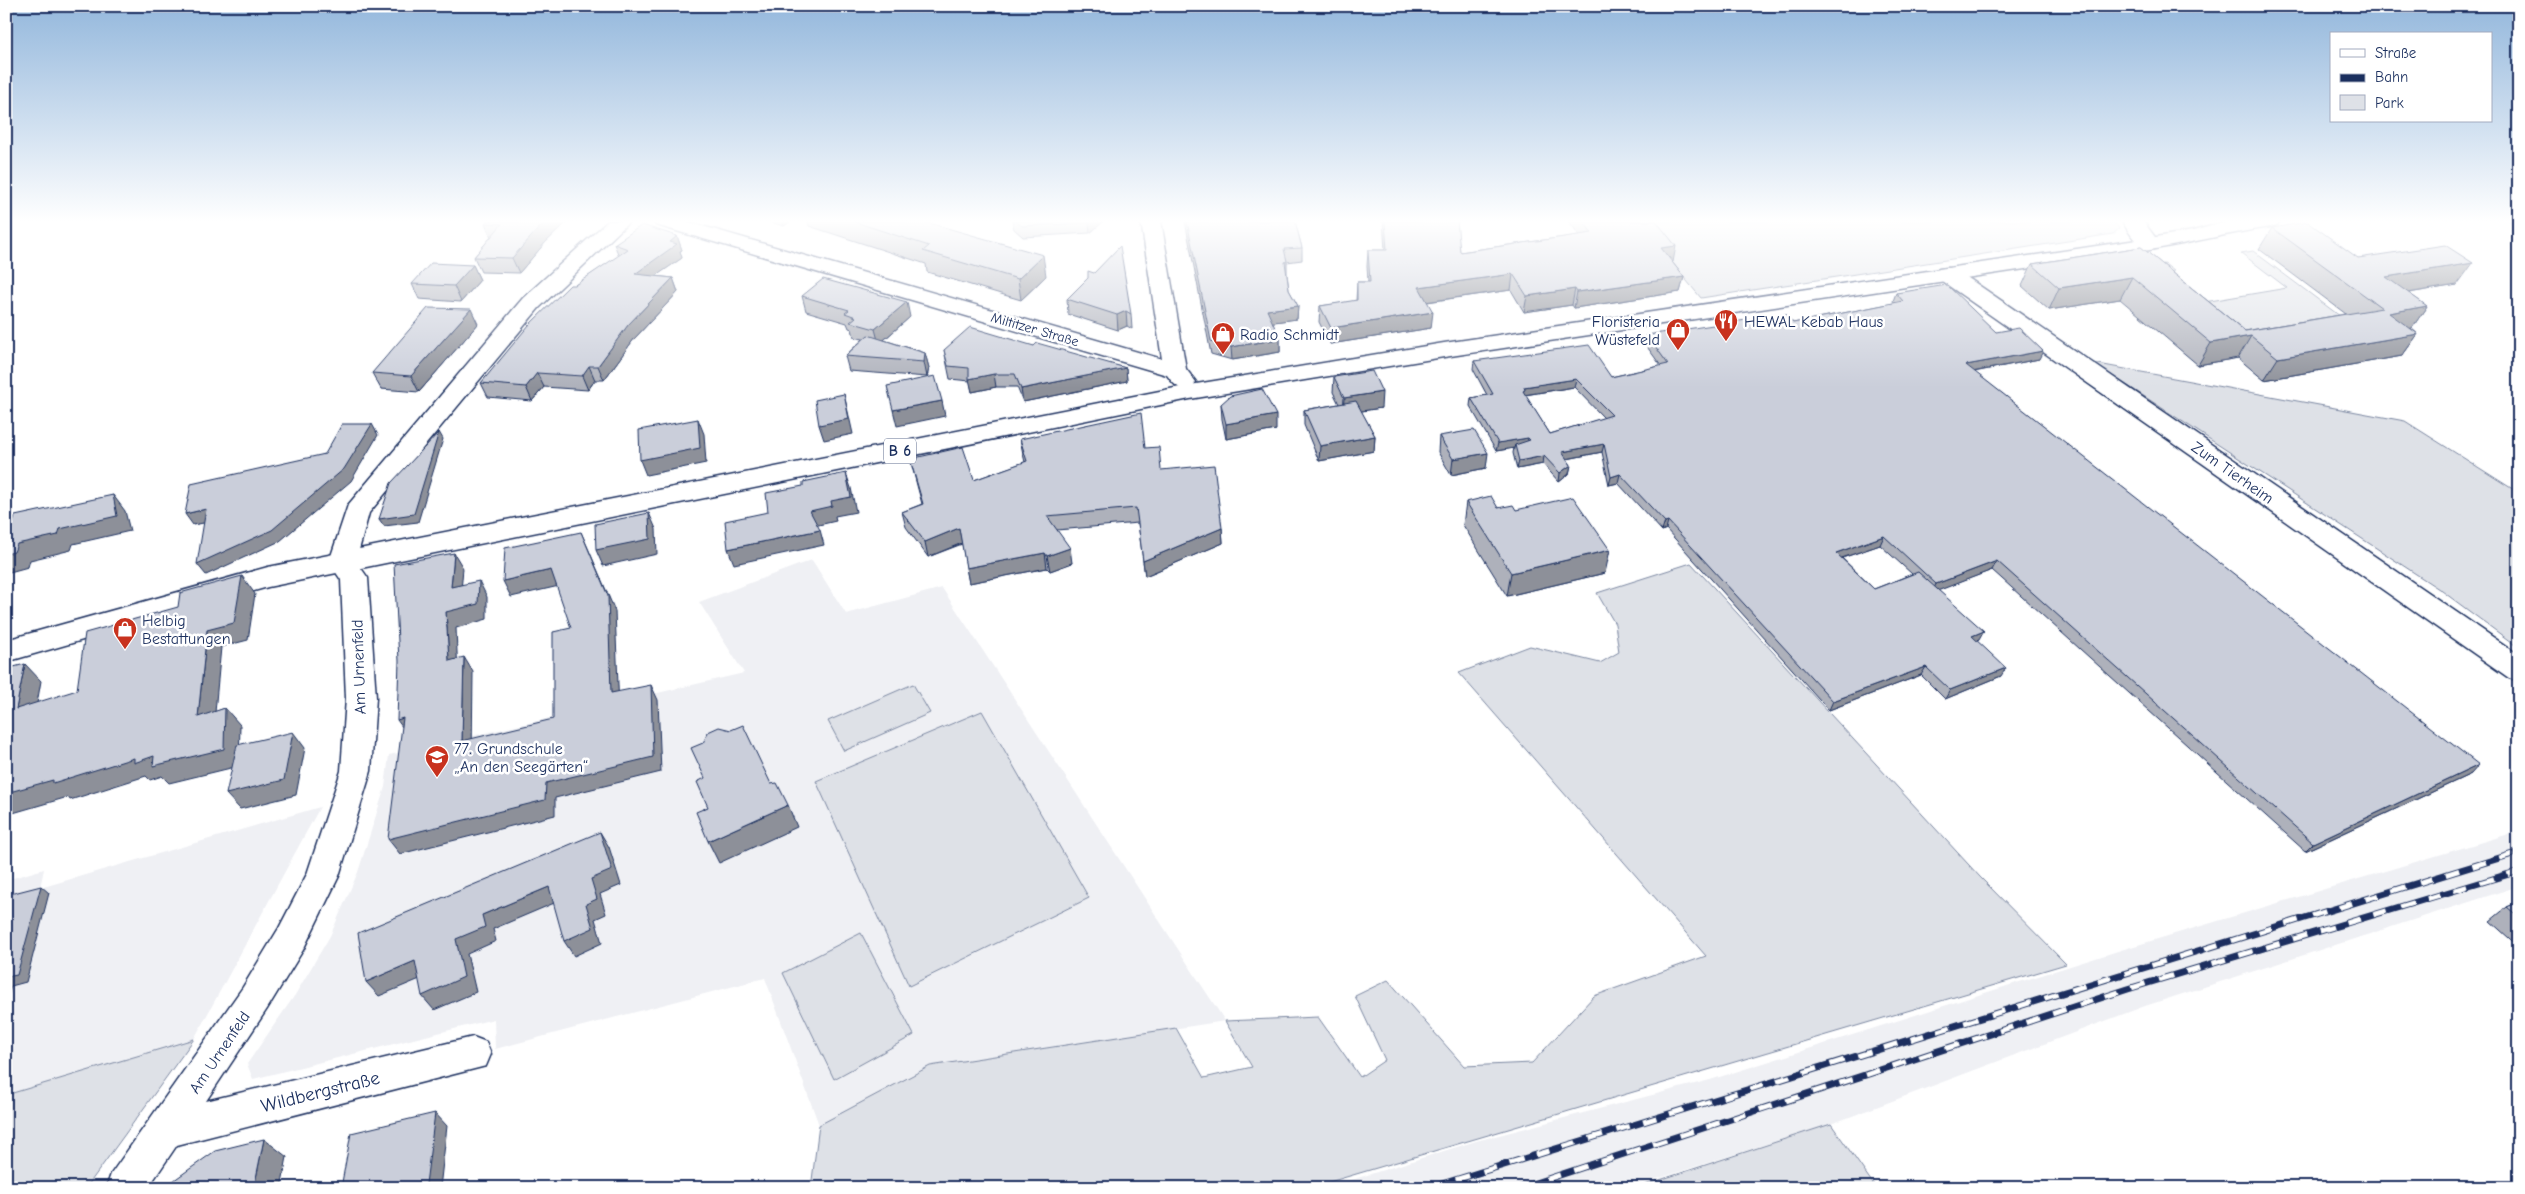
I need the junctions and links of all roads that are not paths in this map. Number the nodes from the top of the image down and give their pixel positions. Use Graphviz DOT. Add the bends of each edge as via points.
graph roads {
  1 [pos="560,277"];
  2 [pos="855,277"];
  3 [pos="1160,277"];
  4 [pos="1929,277"];
  5 [pos="1951,277"];
  6 [pos="1176,370"];
  7 [pos="1190,392"];
  8 [pos="342,562"];
  9 [pos="6,650"];
  10 [pos="2519,670"];
  11 [pos="473,1054"];
  12 [pos="166,1129"];
  13 [pos="125,1188"];
  1 -- 8 [label="street" via="531,303 357,511"];
  2 -- 6 [label="street, Miltitzer Straße"];
  3 -- 6 [label="street"];
  4 -- 7 [label="street, B 6"];
  5 -- 10 [label="street, Zum Tierheim"];
  6 -- 7 [label="street"];
  7 -- 8 [label="street, B 6"];
  8 -- 9 [label="street, B 6" via="268,577"];
  8 -- 12 [label="street, Am Urnenfeld" via="354,578 361,698 356,771 336,840 323,876 291,939"];
  11 -- 12 [label="street, Wildbergstraße"];
  12 -- 13 [label="street, Am Urnenfeld"];
}
